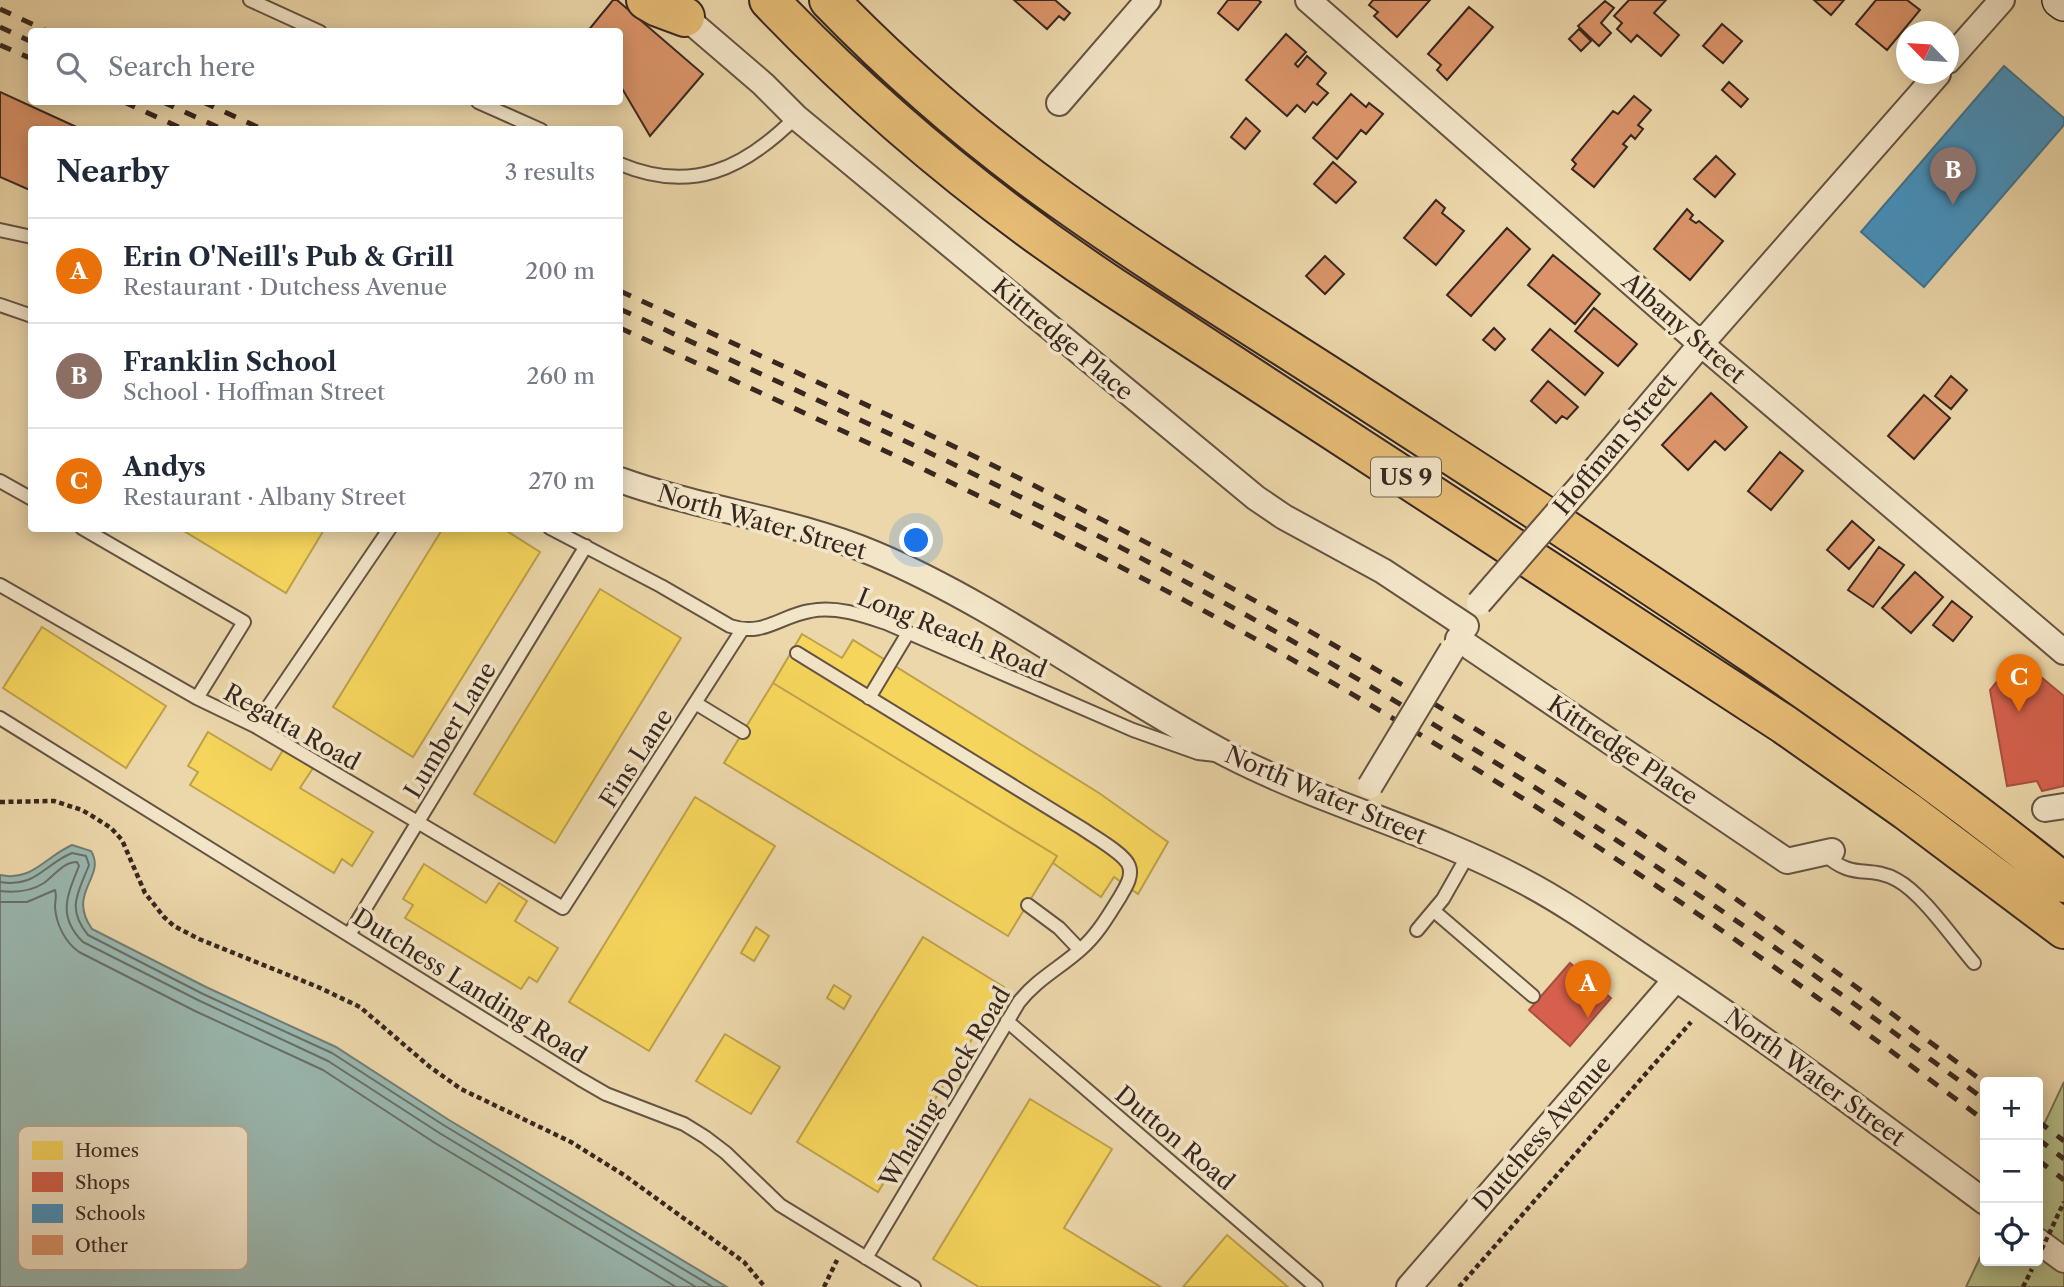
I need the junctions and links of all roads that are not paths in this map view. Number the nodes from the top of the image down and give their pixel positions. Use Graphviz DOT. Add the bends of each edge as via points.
graph roads {
  1 [pos="250,0"];
  2 [pos="646,0"];
  3 [pos="769,0"];
  4 [pos="829,0"];
  5 [pos="1148,0"];
  6 [pos="1308,0"];
  7 [pos="2002,0"];
  8 [pos="2060,0"];
  9 [pos="2064,4"];
  10 [pos="685,17"];
  11 [pos="311,28"];
  12 [pos="1959,49"];
  13 [pos="1929,84"];
  14 [pos="1059,103"];
  15 [pos="485,105"];
  16 [pos="796,117"];
  17 [pos="532,126"];
  18 [pos="623,165"];
  19 [pos="0,230"];
  20 [pos="28,236"];
  21 [pos="0,305"];
  22 [pos="28,315"];
  23 [pos="1701,344"];
  24 [pos="0,481"];
  25 [pos="623,481"];
  26 [pos="28,497"];
  27 [pos="89,532"];
  28 [pos="387,532"];
  29 [pos="558,532"];
  30 [pos="586,545"];
  31 [pos="0,585"];
  32 [pos="742,630"];
  33 [pos="908,633"];
  34 [pos="1459,638"];
  35 [pos="2064,652"];
  36 [pos="797,653"];
  37 [pos="197,698"];
  38 [pos="870,698"];
  39 [pos="696,704"];
  40 [pos="0,718"];
  41 [pos="255,726"];
  42 [pos="743,732"];
  43 [pos="1230,756"];
  44 [pos="1356,809"];
  45 [pos="418,824"];
  46 [pos="1828,852"];
  47 [pos="1468,855"];
  48 [pos="2064,883"];
  49 [pos="1028,905"];
  50 [pos="563,908"];
  51 [pos="1433,911"];
  52 [pos="2064,929"];
  53 [pos="1417,930"];
  54 [pos="349,935"];
  55 [pos="1080,950"];
  56 [pos="1974,963"];
  57 [pos="1676,979"];
  58 [pos="1533,996"];
  59 [pos="1007,1021"];
  60 [pos="1980,1198"];
  61 [pos="2043,1245"];
  62 [pos="866,1258"];
  63 [pos="2064,1260"];
  64 [pos="914,1287"];
  65 [pos="1316,1287"];
  66 [pos="1409,1287"];
  1 -- 11 [label="lane"];
  2 -- 10 [label="highway"];
  3 -- 52 [label="highway, US 9" via="900,128 1029,230 1785,725"];
  4 -- 48 [label="highway, US 9" via="942,107 1060,199 1772,667"];
  5 -- 14 [label="street"];
  6 -- 23 [label="street, Albany Street"];
  7 -- 12 [label="street"];
  8 -- 9 [label="street"];
  10 -- 16 [label="street, Kittredge Place"];
  13 -- 23 [label="street, Hoffman Street"];
  15 -- 17 [label="lane"];
  16 -- 18 [label="lane" via="760,147 703,175 661,176"];
  16 -- 34 [label="street, Kittredge Place" via="1256,498 1383,571"];
  19 -- 20 [label="lane"];
  21 -- 22 [label="lane"];
  23 -- 34 [label="street, Hoffman Street, bridge" via="1479,603"];
  23 -- 35 [label="street, Albany Street"];
  24 -- 26 [label="lane"];
  25 -- 43 [label="street, North Water Street" via="788,524 886,559 948,590"];
  27 -- 37 [label="lane" via="244,622"];
  28 -- 41 [label="lane"];
  29 -- 30 [label="lane"];
  30 -- 32 [label="lane"];
  30 -- 45 [label="lane, Lumber Lane"];
  31 -- 37 [label="lane, Regatta Road"];
  32 -- 33 [label="lane, Long Reach Road" via="830,609"];
  32 -- 39 [label="lane, Fins Lane"];
  33 -- 38 [label="lane"];
  33 -- 43 [label="lane, Long Reach Road" via="1156,739 1198,753"];
  34 -- 44 [label="street, Hoffman Street, bridge"];
  34 -- 46 [label="street, Kittredge Place" via="1787,861"];
  36 -- 38 [label="lane"];
  37 -- 41 [label="lane, Regatta Road"];
  38 -- 55 [label="lane, Whaling Dock Road" via="1122,857 1129,866 1126,886 1105,922"];
  39 -- 42 [label="lane"];
  39 -- 50 [label="lane, Fins Lane"];
  40 -- 54 [label="lane, Dutchess Landing Road"];
  41 -- 45 [label="lane, Regatta Road"];
  43 -- 44 [label="street, North Water Street"];
  44 -- 47 [label="street, North Water Street"];
  45 -- 50 [label="lane, Regatta Road"];
  45 -- 54 [label="lane, Lumber Lane"];
  46 -- 56 [label="lane" via="1847,870 1880,873 1900,881"];
  47 -- 51 [label="lane"];
  47 -- 57 [label="street, North Water Street" via="1525,882"];
  49 -- 55 [label="lane"];
  51 -- 53 [label="lane"];
  51 -- 58 [label="lane"];
  54 -- 62 [label="lane, Dutchess Landing Road" via="606,1094 684,1124 705,1137 780,1206"];
  55 -- 59 [label="lane, Whaling Dock Road" via="1030,988"];
  57 -- 60 [label="street, North Water Street"];
  57 -- 66 [label="street, Dutchess Avenue"];
  59 -- 62 [label="lane, Whaling Dock Road"];
  59 -- 65 [label="lane, Dutton Road"];
  61 -- 63 [label="street"];
  62 -- 64 [label="lane, Dutchess Landing Road"];
}
